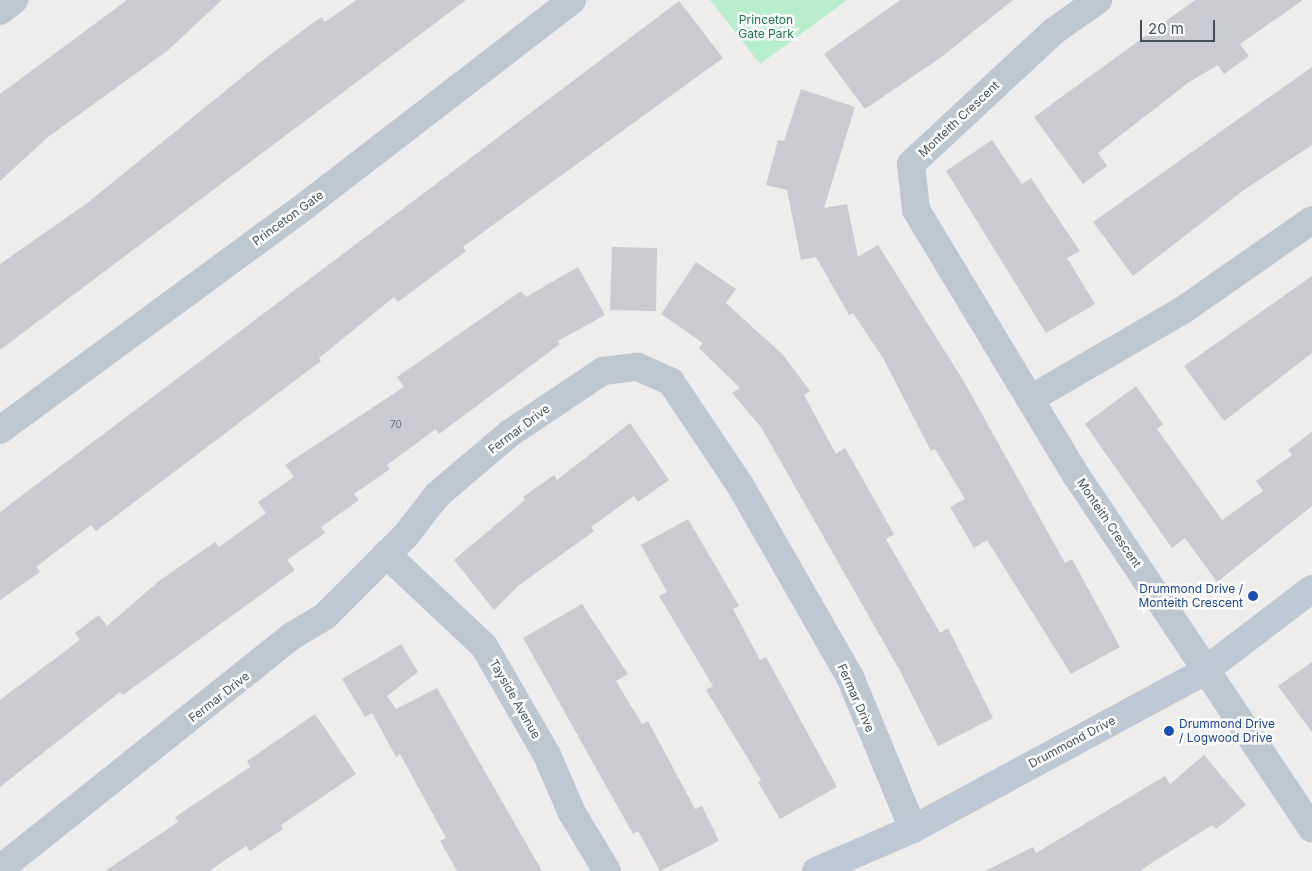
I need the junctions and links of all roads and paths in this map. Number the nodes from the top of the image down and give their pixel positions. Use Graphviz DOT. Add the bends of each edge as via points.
graph roads {
  1 [pos="14,0"];
  2 [pos="572,0"];
  3 [pos="1098,0"];
  4 [pos="0,11"];
  5 [pos="1312,220"];
  6 [pos="1032,398"];
  7 [pos="0,430"];
  8 [pos="386,554"];
  9 [pos="1312,589"];
  10 [pos="1203,672"];
  11 [pos="913,829"];
  12 [pos="1312,829"];
  13 [pos="0,869"];
  14 [pos="607,871"];
  15 [pos="816,871"];
  1 -- 4 [label="street"];
  2 -- 7 [label="street, Princeton Gate" via="301,209"];
  3 -- 6 [label="street, Monteith Crescent" via="1054,31 911,164 916,210"];
  5 -- 6 [label="street" via="1183,310"];
  6 -- 10 [label="street, Monteith Crescent"];
  8 -- 11 [label="street, Fermar Drive" via="437,496 510,433 603,371 638,367 671,382 740,485 850,676"];
  8 -- 13 [label="street, Fermar Drive" via="325,616 292,636"];
  8 -- 14 [label="street, Tayside Avenue" via="484,646 547,755 572,813"];
  9 -- 10 [label="street, Drummond Drive"];
  10 -- 11 [label="street, Drummond Drive"];
  10 -- 12 [label="street, Monteith Crescent"];
  11 -- 15 [label="street, Drummond Drive"];
}
